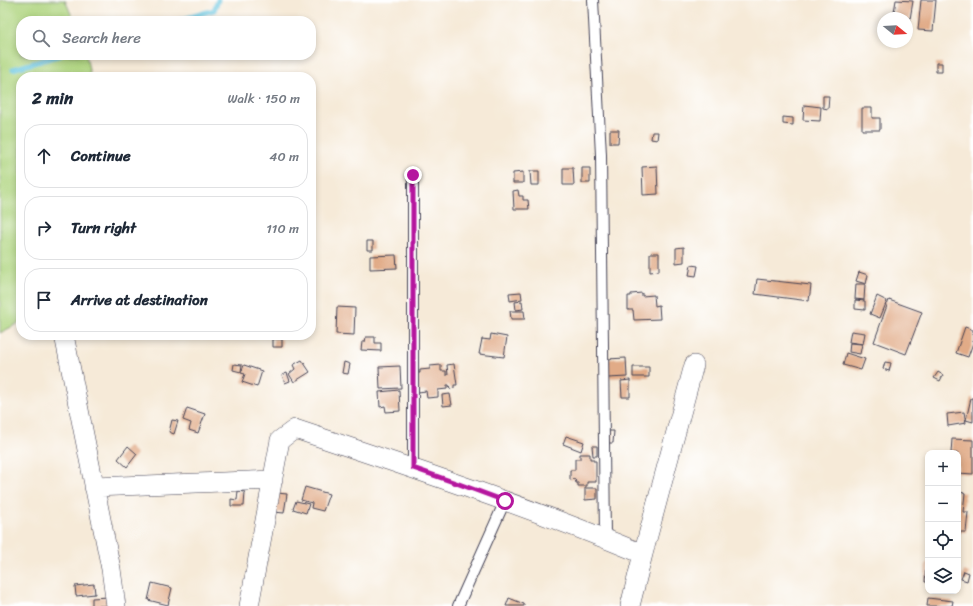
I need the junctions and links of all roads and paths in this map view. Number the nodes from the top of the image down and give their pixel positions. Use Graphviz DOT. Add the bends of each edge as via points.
graph roads {
  1 [pos="593,0"];
  2 [pos="413,175"];
  3 [pos="65,340"];
  4 [pos="694,365"];
  5 [pos="413,468"];
  6 [pos="273,480"];
  7 [pos="94,487"];
  8 [pos="505,501"];
  9 [pos="605,539"];
  10 [pos="643,554"];
  11 [pos="116,606"];
  12 [pos="249,606"];
  13 [pos="458,606"];
  14 [pos="630,606"];
  1 -- 9 [label="lane" via="601,154"];
  2 -- 5 [label="lane"];
  3 -- 7 [label="street"];
  4 -- 10 [label="street"];
  5 -- 6 [label="street" via="295,429 280,440"];
  5 -- 8 [label="street"];
  6 -- 7 [label="street"];
  6 -- 12 [label="street"];
  7 -- 11 [label="street"];
  8 -- 9 [label="street"];
  8 -- 13 [label="lane"];
  9 -- 10 [label="street"];
  10 -- 14 [label="street"];
}
